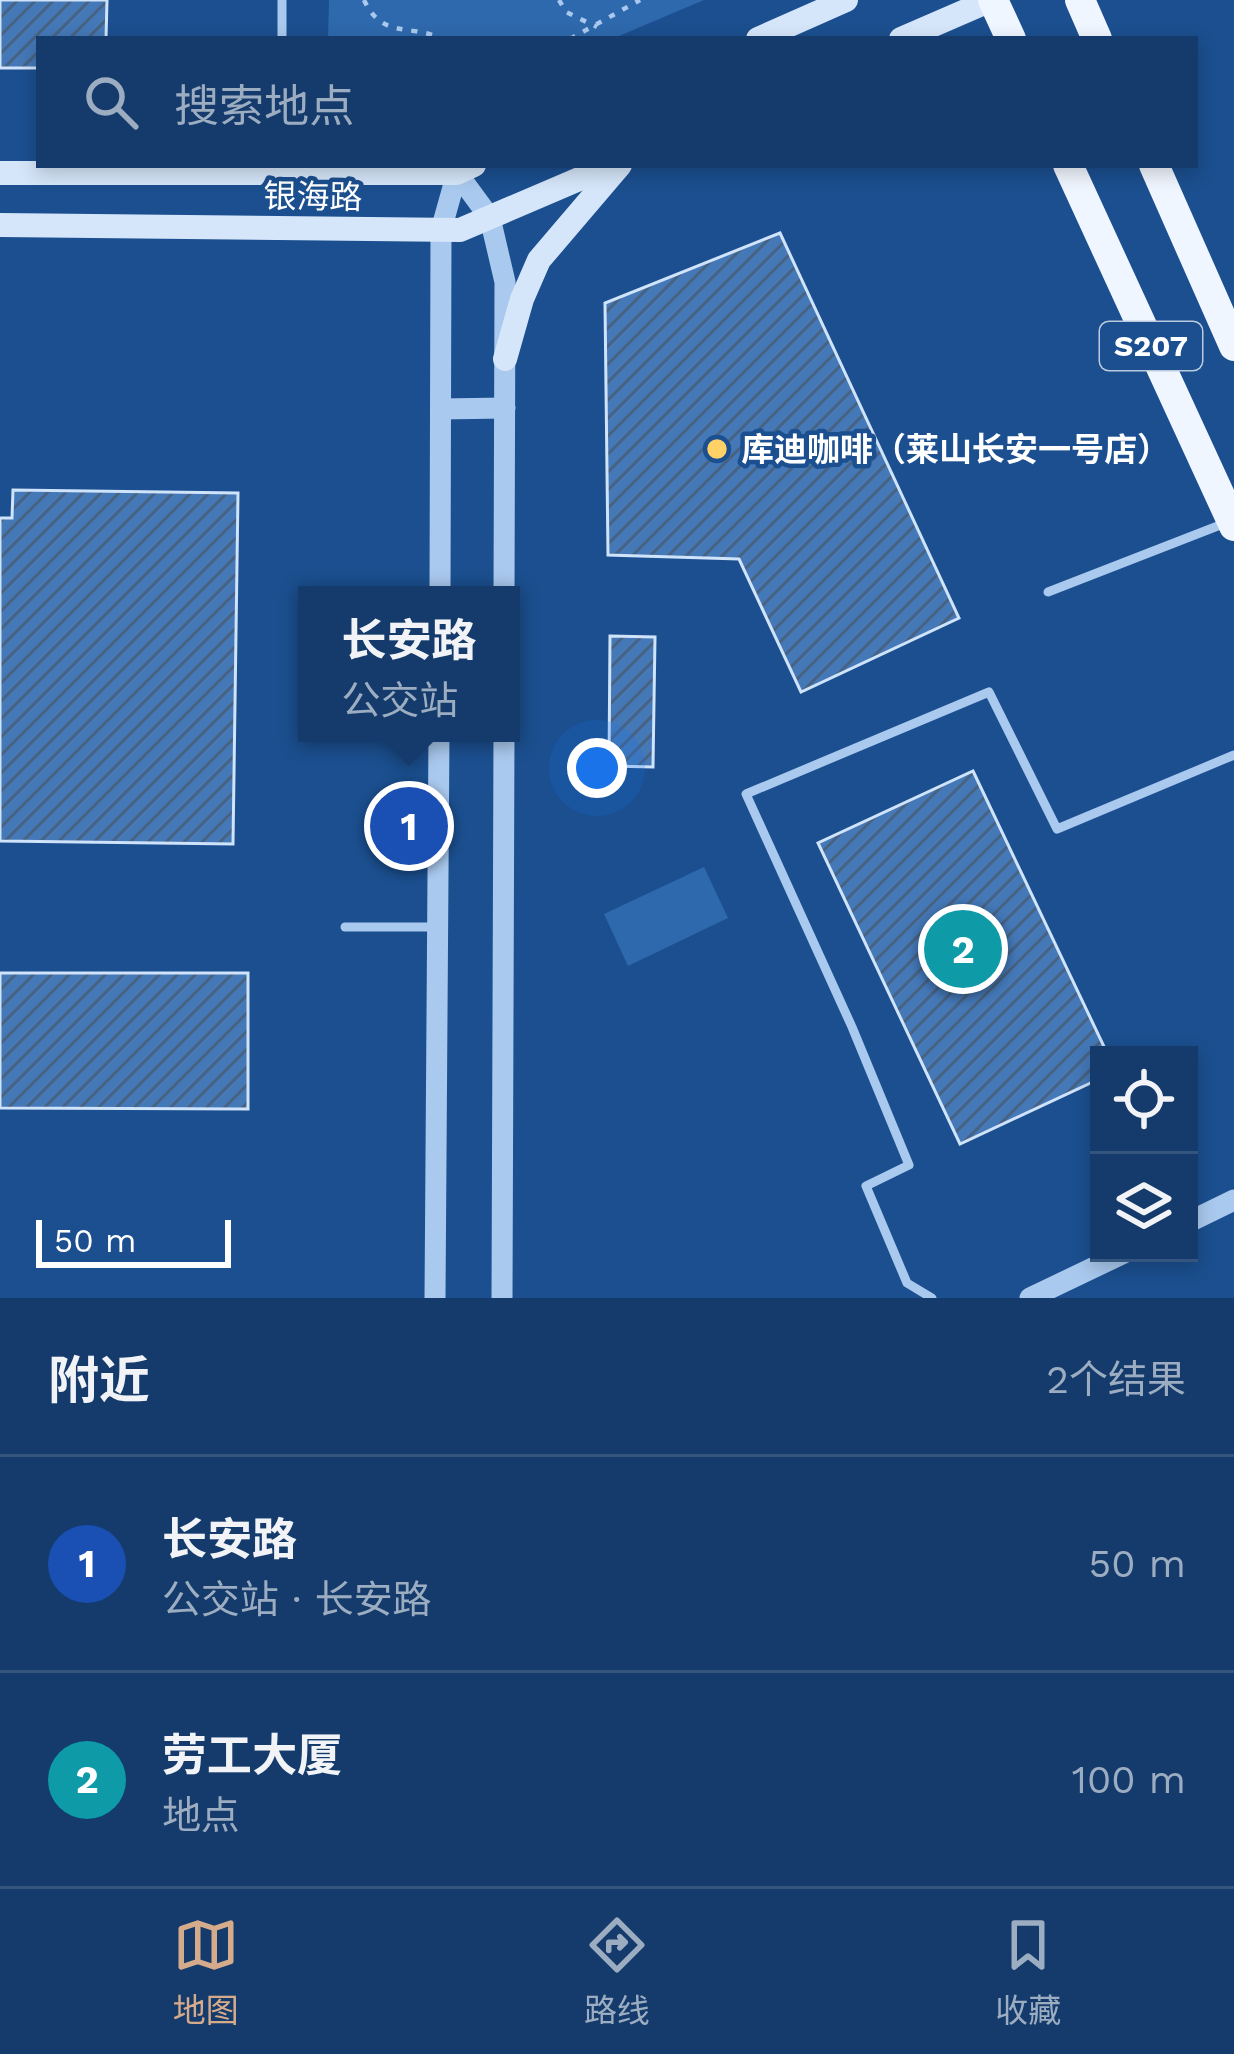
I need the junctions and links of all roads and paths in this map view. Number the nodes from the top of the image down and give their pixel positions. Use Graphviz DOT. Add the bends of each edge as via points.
graph roads {
  1 [pos="282,0"];
  2 [pos="364,0"];
  3 [pos="559,0"];
  4 [pos="640,0"];
  5 [pos="846,0"];
  6 [pos="992,0"];
  7 [pos="1080,0"];
  8 [pos="597,27"];
  9 [pos="282,36"];
  10 [pos="428,36"];
  11 [pos="576,36"];
  12 [pos="765,36"];
  13 [pos="908,36"];
  14 [pos="1010,36"];
  15 [pos="1096,36"];
  16 [pos="609,168"];
  17 [pos="614,168"];
  18 [pos="1070,168"];
  19 [pos="1155,168"];
  20 [pos="279,169"];
  21 [pos="466,169"];
  22 [pos="0,173"];
  23 [pos="490,218"];
  24 [pos="0,225"];
  25 [pos="442,230"];
  26 [pos="1234,346"];
  27 [pos="505,359"];
  28 [pos="505,408"];
  29 [pos="441,409"];
  30 [pos="1233,523"];
  31 [pos="440,586"];
  32 [pos="504,586"];
  33 [pos="1048,592"];
  34 [pos="439,742"];
  35 [pos="503,742"];
  36 [pos="1234,755"];
  37 [pos="345,926"];
  38 [pos="438,927"];
  39 [pos="1234,1200"];
  40 [pos="1198,1218"];
  41 [pos="1105,1262"];
  42 [pos="435,1298"];
  43 [pos="502,1298"];
  44 [pos="932,1298"];
  45 [pos="1030,1298"];
  1 -- 9 [label="lane"];
  2 -- 10 [label="path" via="384,27"];
  3 -- 8 [label="path"];
  4 -- 8 [label="path"];
  5 -- 12 [label="main road"];
  6 -- 13 [label="main road"];
  6 -- 14 [label="main road"];
  7 -- 15 [label="main road"];
  8 -- 11 [label="path"];
  16 -- 23 [label="main road, 银海路"];
  17 -- 27 [label="main road" via="538,260"];
  18 -- 30 [label="main road, S207"];
  19 -- 26 [label="main road, S207"];
  20 -- 21 [label="main road, 银海路"];
  20 -- 22 [label="main road, 银海路"];
  21 -- 23 [label="street"];
  21 -- 25 [label="street"];
  23 -- 25 [label="main road, 银海路"];
  23 -- 27 [label="street" via="505,282"];
  24 -- 25 [label="main road, 银海路"];
  25 -- 29 [label="street"];
  27 -- 28 [label="street"];
  28 -- 29 [label="street"];
  28 -- 32 [label="street"];
  29 -- 31 [label="street"];
  30 -- 33 [label="lane"];
  34 -- 38 [label="street"];
  35 -- 43 [label="street"];
  36 -- 44 [label="lane" via="1058,829 989,692 746,794 909,1165 866,1186 907,1283"];
  37 -- 38 [label="lane"];
  38 -- 42 [label="street"];
  39 -- 40 [label="street"];
  41 -- 45 [label="street"];
}
